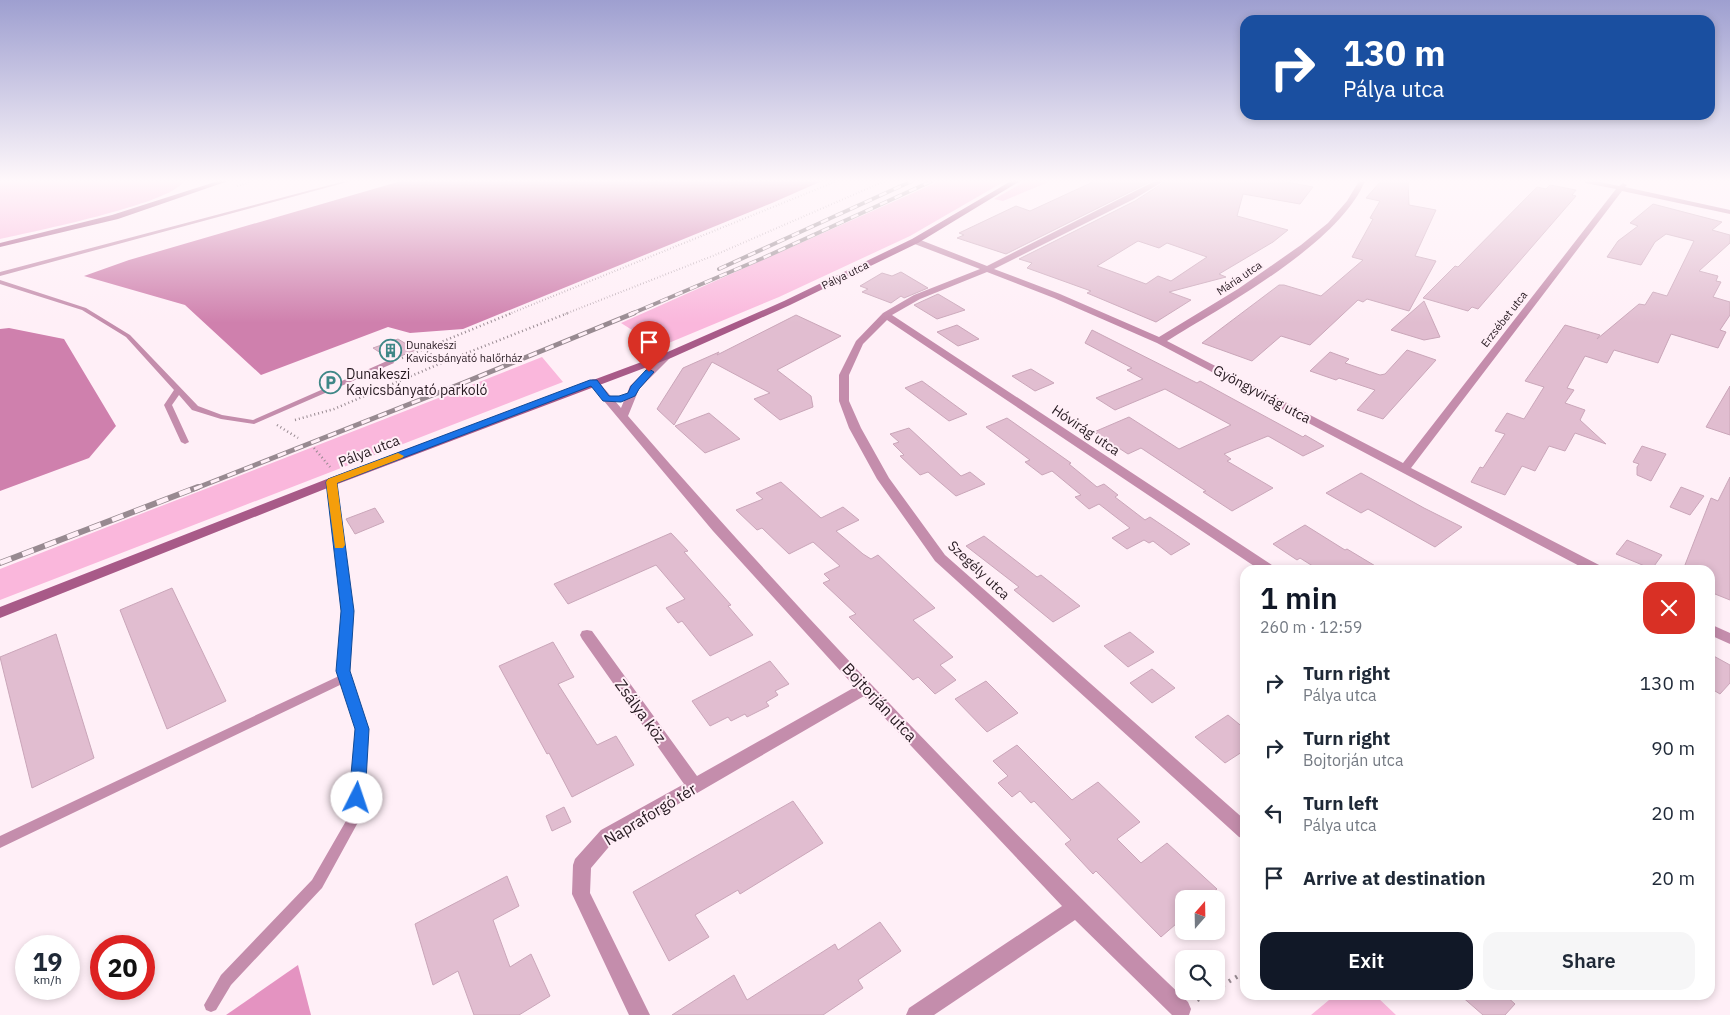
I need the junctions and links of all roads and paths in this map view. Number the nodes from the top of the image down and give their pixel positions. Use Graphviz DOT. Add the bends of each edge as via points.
graph roads {
  1 [pos="51,228"];
  2 [pos="68,228"];
  3 [pos="171,228"];
  4 [pos="720,228"];
  5 [pos="776,228"];
  6 [pos="937,228"];
  7 [pos="1069,228"];
  8 [pos="1326,228"];
  9 [pos="1589,228"];
  10 [pos="0,241"];
  11 [pos="916,241"];
  12 [pos="0,245"];
  13 [pos="987,269"];
  14 [pos="0,274"];
  15 [pos="0,282"];
  16 [pos="886,315"];
  17 [pos="1160,341"];
  18 [pos="406,344"];
  19 [pos="423,349"];
  20 [pos="666,356"];
  21 [pos="444,362"];
  22 [pos="390,364"];
  23 [pos="593,382"];
  24 [pos="178,390"];
  25 [pos="632,394"];
  26 [pos="607,399"];
  27 [pos="623,416"];
  28 [pos="254,422"];
  29 [pos="277,425"];
  30 [pos="298,438"];
  31 [pos="185,442"];
  32 [pos="314,448"];
  33 [pos="1405,468"];
  34 [pos="333,478"];
  35 [pos="1262,565"];
  36 [pos="1589,565"];
  37 [pos="0,613"];
  38 [pos="1715,632"];
  39 [pos="587,635"];
  40 [pos="1730,639"];
  41 [pos="345,678"];
  42 [pos="866,688"];
  43 [pos="695,786"];
  44 [pos="1240,827"];
  45 [pos="0,842"];
  46 [pos="1076,908"];
  47 [pos="1240,975"];
  48 [pos="1225,984"];
  49 [pos="211,1005"];
  50 [pos="1181,1009"];
  51 [pos="640,1015"];
  52 [pos="916,1015"];
  1 -- 10 [label="street"];
  2 -- 12 [label="street"];
  3 -- 14 [label="lane"];
  4 -- 19 [label="path"];
  5 -- 21 [label="path"];
  6 -- 11 [label="street, Pálya utca"];
  7 -- 13 [label="street, Szegély utca"];
  8 -- 17 [label="street, Mária utca" via="1241,291"];
  9 -- 33 [label="street, Erzsébet utca"];
  11 -- 13 [label="street, Gyöngyvirág utca"];
  11 -- 20 [label="street, Pálya utca"];
  13 -- 16 [label="street, Szegély utca" via="916,297"];
  13 -- 17 [label="street, Gyöngyvirág utca"];
  15 -- 24 [label="lane" via="84,309 128,336"];
  16 -- 35 [label="street, Hóvirág utca"];
  16 -- 44 [label="street, Szegély utca" via="859,343 844,376 844,401 883,479 940,558"];
  17 -- 33 [label="street, Gyöngyvirág utca"];
  18 -- 19 [label="path" via="411,342"];
  19 -- 21 [label="path"];
  19 -- 22 [label="path"];
  20 -- 23 [label="street, Pálya utca"];
  20 -- 25 [label="street, Pálya utca" via="642,379"];
  21 -- 29 [label="path" via="334,409"];
  22 -- 28 [label="lane"];
  23 -- 26 [label="street, Bojtorján utca"];
  23 -- 34 [label="street, Pálya utca"];
  24 -- 28 [label="lane" via="195,408 221,417"];
  24 -- 31 [label="lane" via="168,405"];
  25 -- 26 [label="street" via="621,399"];
  25 -- 27 [label="street, Pálya utca"];
  26 -- 27 [label="street, Bojtorján utca"];
  27 -- 42 [label="street, Bojtorján utca" via="718,528"];
  28 -- 29 [label="path"];
  29 -- 30 [label="path"];
  32 -- 34 [label="path"];
  33 -- 36 [label="street, Gyöngyvirág utca"];
  34 -- 37 [label="street, Pálya utca"];
  34 -- 41 [label="lane" via="348,611"];
  38 -- 40 [label="street"];
  39 -- 43 [label="street, Zsálya köz"];
  41 -- 45 [label="lane"];
  41 -- 49 [label="lane" via="362,729 356,815 317,884 226,980"];
  42 -- 43 [label="street, Napraforgó tér"];
  42 -- 46 [label="street, Bojtorján utca"];
  43 -- 51 [label="street, Napraforgó tér" via="607,836 582,865 581,894"];
  46 -- 50 [label="street, Bojtorján utca"];
  46 -- 52 [label="street"];
  47 -- 48 [label="path"];
}
